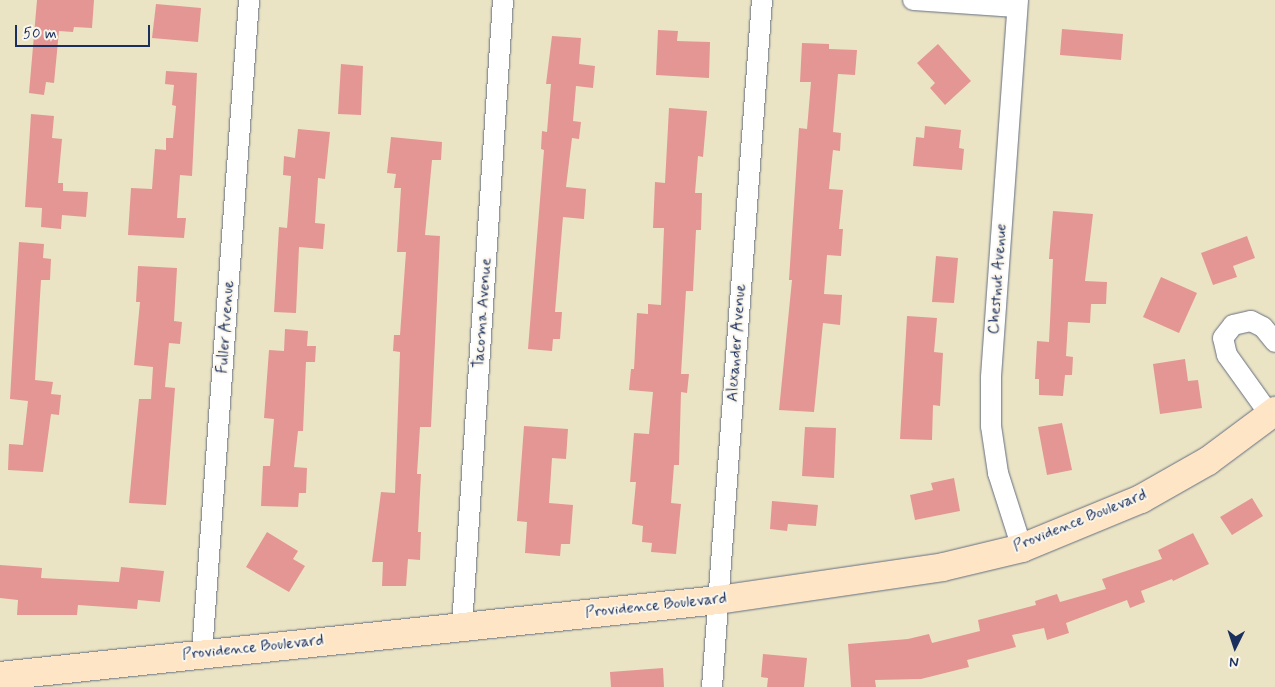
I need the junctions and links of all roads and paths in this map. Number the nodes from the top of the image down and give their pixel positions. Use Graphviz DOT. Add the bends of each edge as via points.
graph roads {
  1 [pos="249,0"];
  2 [pos="503,0"];
  3 [pos="762,0"];
  4 [pos="912,0"];
  5 [pos="1017,4"];
  6 [pos="1275,342"];
  7 [pos="1273,413"];
  8 [pos="1022,548"];
  9 [pos="718,600"];
  10 [pos="462,626"];
  11 [pos="202,653"];
  12 [pos="0,676"];
  13 [pos="712,687"];
  1 -- 11 [label="street, Fuller Avenue"];
  2 -- 10 [label="street, Tacoma Avenue"];
  3 -- 9 [label="street, Alexander Avenue"];
  4 -- 5 [label="street"];
  5 -- 8 [label="street, Chestnut Avenue" via="991,378 991,426 998,473"];
  6 -- 7 [label="street" via="1263,327 1251,321 1233,325 1223,338 1227,355"];
  7 -- 8 [label="main road, Providence Boulevard" via="1208,461 1141,499"];
  8 -- 9 [label="main road, Providence Boulevard" via="943,567"];
  9 -- 10 [label="main road, Providence Boulevard"];
  9 -- 13 [label="street, Alexander Avenue"];
  10 -- 11 [label="main road, Providence Boulevard"];
  11 -- 12 [label="main road, Providence Boulevard"];
}
